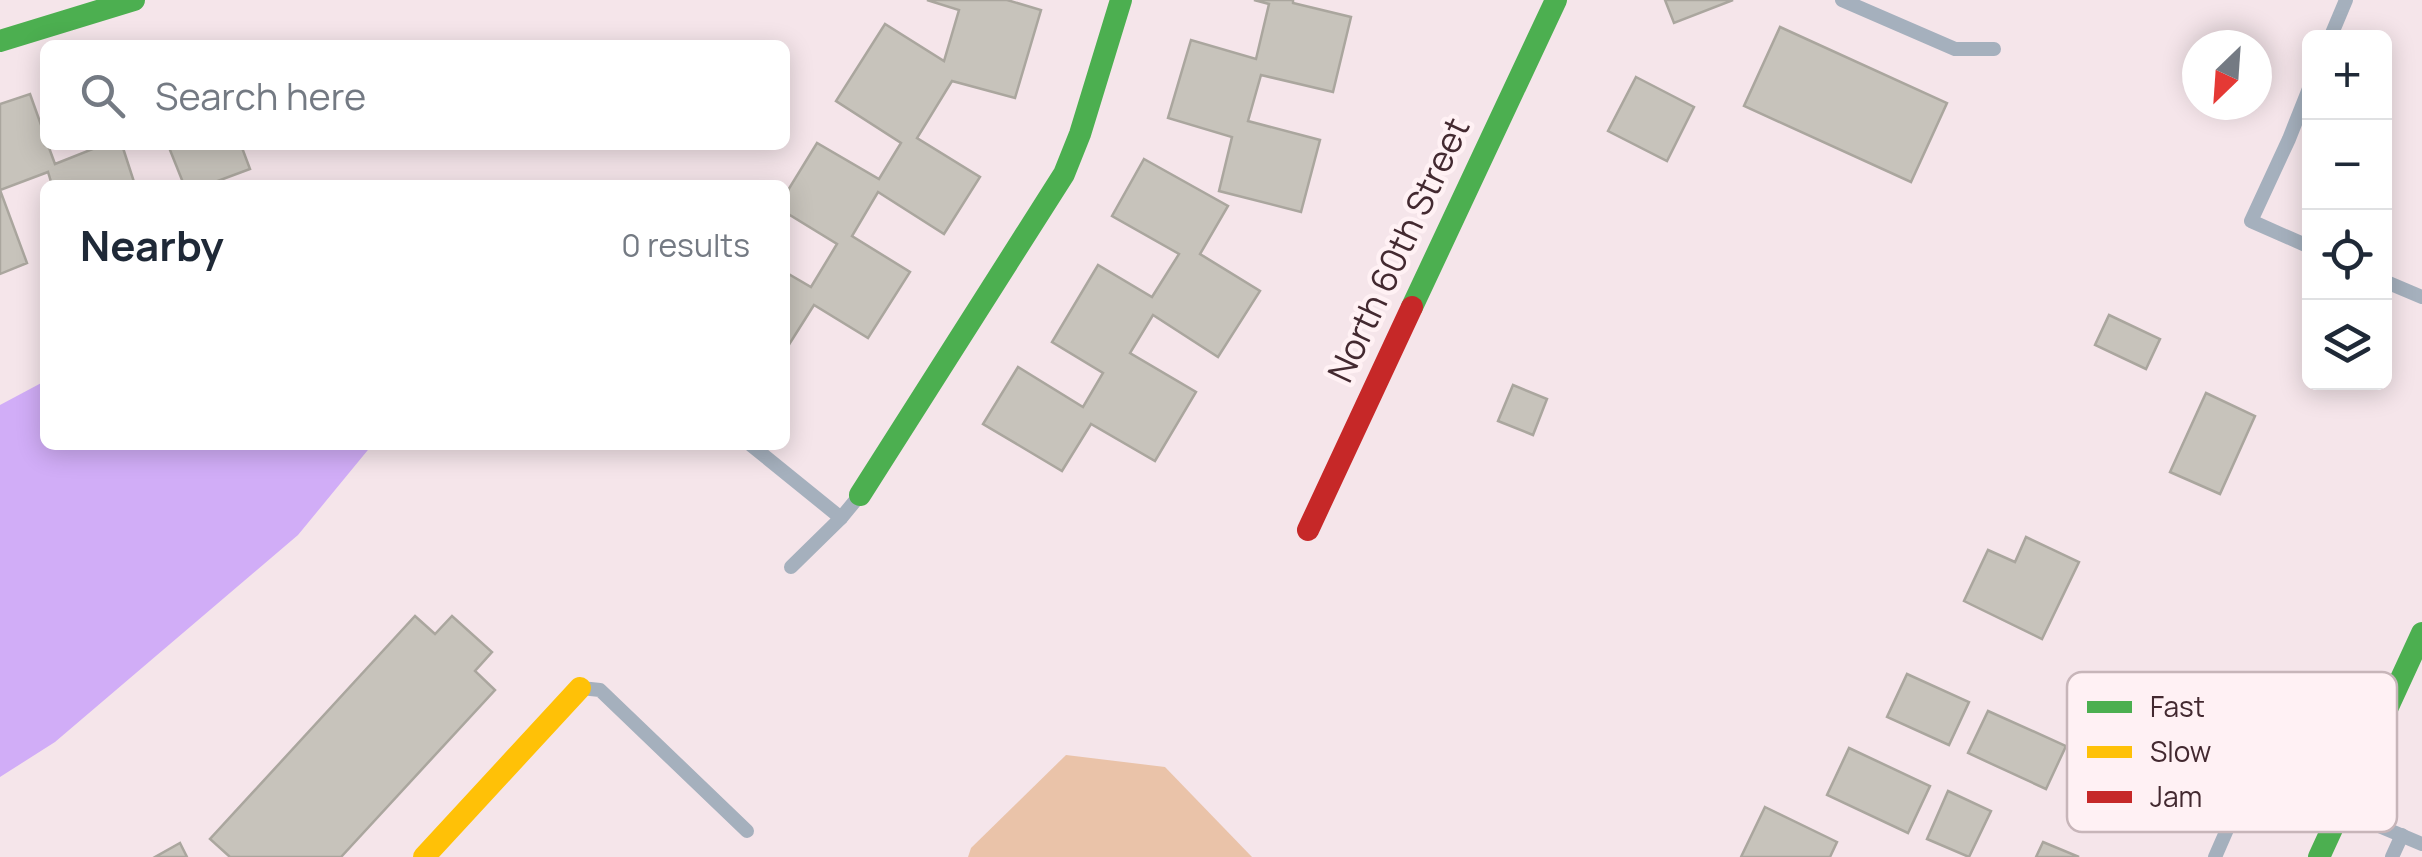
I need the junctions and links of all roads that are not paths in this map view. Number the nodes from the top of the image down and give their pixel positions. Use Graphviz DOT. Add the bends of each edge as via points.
graph roads {
  1 [pos="134,0"];
  2 [pos="1120,0"];
  3 [pos="1556,0"];
  4 [pos="1842,0"];
  5 [pos="2346,0"];
  6 [pos="2333,30"];
  7 [pos="0,41"];
  8 [pos="1994,49"];
  9 [pos="2302,106"];
  10 [pos="2302,244"];
  11 [pos="2392,284"];
  12 [pos="2422,297"];
  13 [pos="757,450"];
  14 [pos="860,495"];
  15 [pos="841,518"];
  16 [pos="1308,530"];
  17 [pos="791,567"];
  18 [pos="2422,633"];
  19 [pos="2397,687"];
  20 [pos="580,688"];
  21 [pos="747,831"];
  22 [pos="2226,832"];
  23 [pos="2330,832"];
  24 [pos="2395,832"];
  25 [pos="2402,835"];
  26 [pos="2422,844"];
  27 [pos="424,857"];
  28 [pos="2215,857"];
  29 [pos="2319,857"];
  30 [pos="2392,857"];
  1 -- 7 [label="street"];
  2 -- 14 [label="street" via="1064,174"];
  3 -- 16 [label="street, North 60th Street"];
  4 -- 8 [label="lane" via="1955,49"];
  5 -- 6 [label="lane"];
  9 -- 10 [label="lane" via="2250,221"];
  11 -- 12 [label="lane"];
  13 -- 15 [label="lane"];
  14 -- 15 [label="lane"];
  15 -- 17 [label="lane"];
  18 -- 19 [label="street"];
  20 -- 21 [label="lane" via="600,690"];
  20 -- 27 [label="street"];
  22 -- 28 [label="lane"];
  23 -- 29 [label="street"];
  24 -- 25 [label="lane"];
  25 -- 26 [label="lane"];
  25 -- 30 [label="lane"];
}
